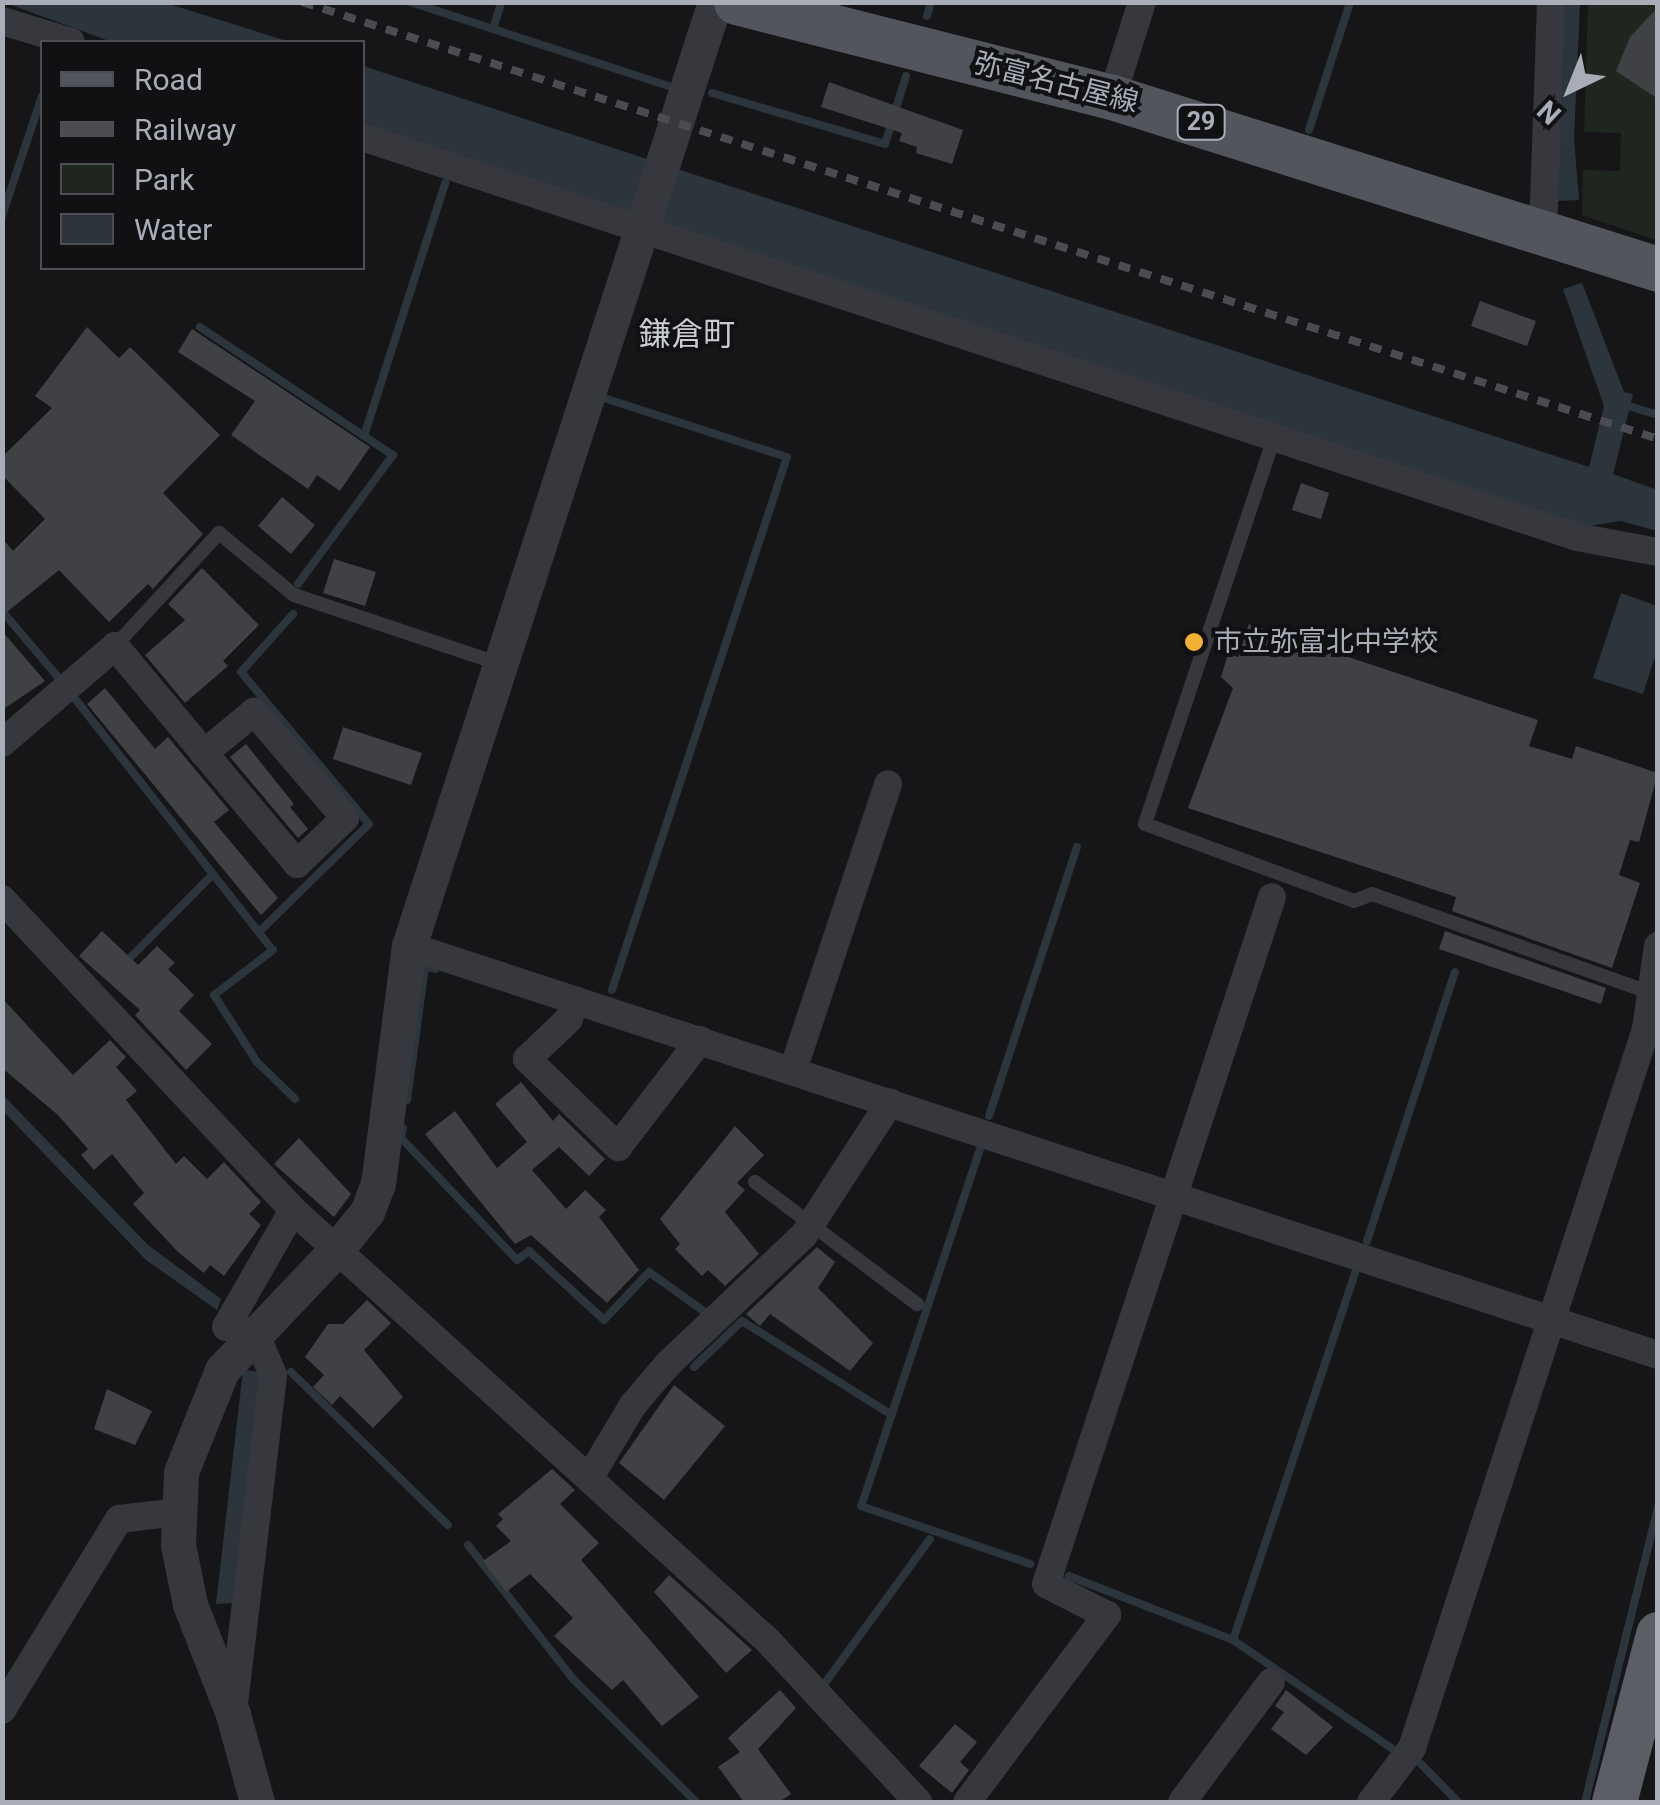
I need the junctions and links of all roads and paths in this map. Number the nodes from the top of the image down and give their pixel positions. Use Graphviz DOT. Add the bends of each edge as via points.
graph roads {
  1 [pos="715,2"];
  2 [pos="736,2"];
  3 [pos="1142,2"];
  4 [pos="1550,2"];
  5 [pos="2,21"];
  6 [pos="64,40"];
  7 [pos="1112,97"];
  8 [pos="365,138"];
  9 [pos="644,225"];
  10 [pos="1543,230"];
  11 [pos="1658,269"];
  12 [pos="1274,438"];
  13 [pos="1658,552"];
  14 [pos="115,646"];
  15 [pos="500,664"];
  16 [pos="7,728"];
  17 [pos="204,753"];
  18 [pos="888,784"];
  19 [pos="1276,885"];
  20 [pos="2,899"];
  21 [pos="408,946"];
  22 [pos="1658,946"];
  23 [pos="1651,993"];
  24 [pos="575,1000"];
  25 [pos="700,1040"];
  26 [pos="794,1070"];
  27 [pos="890,1102"];
  28 [pos="755,1182"];
  29 [pos="1171,1195"];
  30 [pos="293,1210"];
  31 [pos="813,1222"];
  32 [pos="336,1250"];
  33 [pos="917,1304"];
  34 [pos="1551,1320"];
  35 [pos="240,1328"];
  36 [pos="1658,1355"];
  37 [pos="590,1477"];
  38 [pos="177,1512"];
  39 [pos="1658,1634"];
  40 [pos="1271,1682"];
  41 [pos="2,1710"];
  42 [pos="233,1714"];
  43 [pos="257,1802"];
  44 [pos="918,1802"];
  45 [pos="967,1802"];
  46 [pos="1182,1802"];
  47 [pos="1372,1802"];
  48 [pos="1614,1802"];
  1 -- 9 [label="street"];
  2 -- 7 [label="main road, 弥富名古屋線 / 29"];
  3 -- 7 [label="street"];
  4 -- 10 [label="street"];
  5 -- 6 [label="street"];
  7 -- 10 [label="main road, 弥富名古屋線 / 29"];
  8 -- 9 [label="street"];
  9 -- 12 [label="street"];
  9 -- 15 [label="street"];
  10 -- 11 [label="main road, 弥富名古屋線 / 29"];
  12 -- 13 [label="street" via="1577,537"];
  12 -- 19 [label="lane" via="1145,824"];
  14 -- 15 [label="lane" via="220,533 294,595"];
  14 -- 16 [label="street"];
  14 -- 17 [label="street"];
  15 -- 21 [label="street"];
  17 -- 17 [label="street" via="297,864 345,818 254,712"];
  18 -- 26 [label="street"];
  19 -- 23 [label="lane" via="1354,901 1372,894"];
  19 -- 29 [label="street"];
  20 -- 30 [label="street"];
  21 -- 24 [label="street"];
  21 -- 32 [label="street" via="378,1184"];
  22 -- 23 [label="street"];
  23 -- 34 [label="street" via="1646,1028"];
  24 -- 25 [label="street"];
  24 -- 25 [label="street" via="569,1019 527,1059 618,1147"];
  25 -- 26 [label="street"];
  26 -- 27 [label="street"];
  27 -- 29 [label="street"];
  27 -- 31 [label="street"];
  28 -- 31 [label="lane"];
  29 -- 34 [label="street"];
  29 -- 45 [label="street" via="1046,1584 1108,1615"];
  30 -- 32 [label="street"];
  30 -- 35 [label="street"];
  31 -- 33 [label="lane"];
  31 -- 37 [label="street" via="742,1300 668,1364 633,1405"];
  32 -- 35 [label="street"];
  32 -- 37 [label="street"];
  34 -- 36 [label="street"];
  34 -- 47 [label="street" via="1412,1748"];
  35 -- 38 [label="street" via="195,1423"];
  35 -- 42 [label="street" via="273,1376"];
  37 -- 44 [label="street" via="768,1640"];
  38 -- 41 [label="street" via="118,1519"];
  38 -- 42 [label="street" via="190,1604"];
  39 -- 48 [label="highway"];
  40 -- 46 [label="street"];
  42 -- 43 [label="street"];
}
